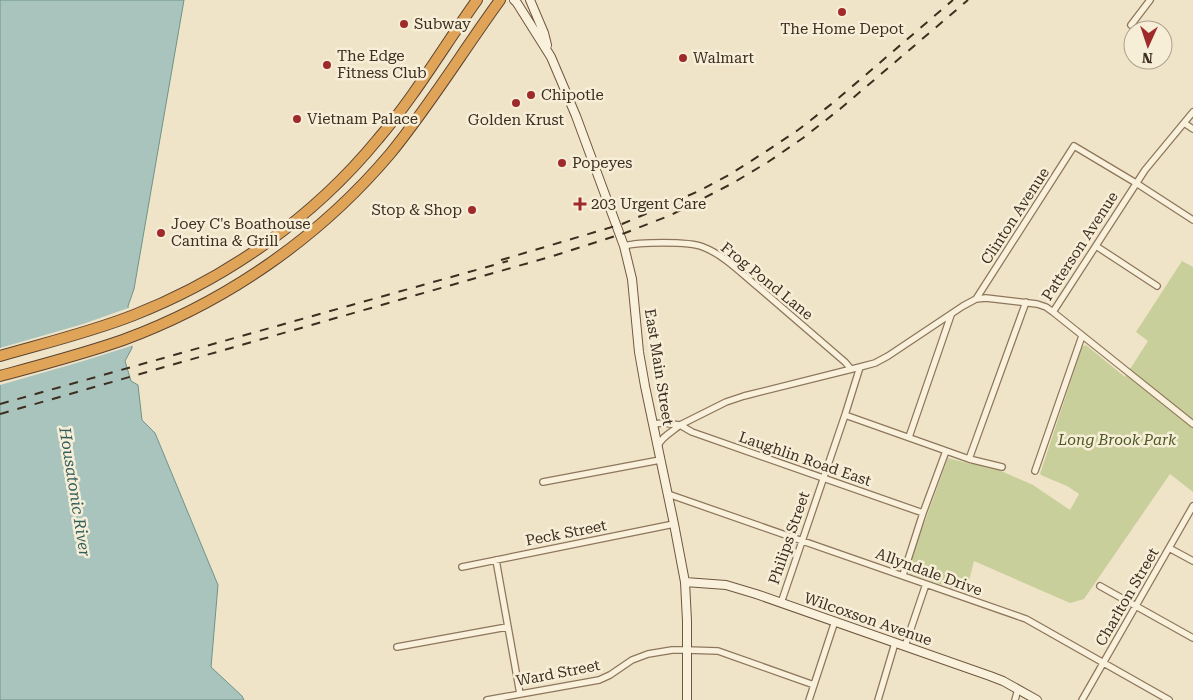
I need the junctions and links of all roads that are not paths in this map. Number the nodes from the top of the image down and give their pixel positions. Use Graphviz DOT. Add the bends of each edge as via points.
graph roads {
  1 [pos="477,0"];
  2 [pos="514,0"];
  3 [pos="530,0"];
  4 [pos="1150,0"];
  5 [pos="498,2"];
  6 [pos="1135,20"];
  7 [pos="548,50"];
  8 [pos="1193,112"];
  9 [pos="1184,123"];
  10 [pos="1193,129"];
  11 [pos="1136,184"];
  12 [pos="1193,220"];
  13 [pos="624,246"];
  14 [pos="1096,246"];
  15 [pos="1157,286"];
  16 [pos="976,299"];
  17 [pos="1026,302"];
  18 [pos="1053,312"];
  19 [pos="951,315"];
  20 [pos="1082,336"];
  21 [pos="0,356"];
  22 [pos="860,368"];
  23 [pos="851,369"];
  24 [pos="0,376"];
  25 [pos="845,415"];
  26 [pos="653,424"];
  27 [pos="1193,424"];
  28 [pos="680,425"];
  29 [pos="909,437"];
  30 [pos="658,447"];
  31 [pos="946,451"];
  32 [pos="969,459"];
  33 [pos="660,460"];
  34 [pos="1002,467"];
  35 [pos="1036,471"];
  36 [pos="823,478"];
  37 [pos="543,482"];
  38 [pos="668,494"];
  39 [pos="1193,506"];
  40 [pos="923,513"];
  41 [pos="674,524"];
  42 [pos="802,540"];
  43 [pos="1169,548"];
  44 [pos="496,560"];
  45 [pos="1193,561"];
  46 [pos="462,567"];
  47 [pos="903,575"];
  48 [pos="685,582"];
  49 [pos="926,584"];
  50 [pos="1100,586"];
  51 [pos="781,603"];
  52 [pos="1136,605"];
  53 [pos="835,622"];
  54 [pos="508,627"];
  55 [pos="1193,638"];
  56 [pos="895,643"];
  57 [pos="905,646"];
  58 [pos="397,647"];
  59 [pos="687,650"];
  60 [pos="1103,663"];
  61 [pos="814,685"];
  62 [pos="1018,689"];
  63 [pos="520,694"];
  64 [pos="487,700"];
  65 [pos="687,700"];
  66 [pos="809,700"];
  67 [pos="878,700"];
  68 [pos="1015,700"];
  69 [pos="1037,700"];
  70 [pos="1082,700"];
  71 [pos="1169,700"];
  1 -- 21 [label="highway" via="391,124 356,165 277,235 241,260 167,301 81,333"];
  2 -- 7 [label="main road, East Main Street"];
  3 -- 7 [label="main road, East Main Street"];
  4 -- 6 [label="street"];
  5 -- 24 [label="highway" via="394,149 332,214 292,248 211,300 171,320 117,342"];
  7 -- 13 [label="main road, East Main Street"];
  8 -- 9 [label="street, Patterson Avenue"];
  9 -- 10 [label="street"];
  9 -- 11 [label="street, Patterson Avenue"];
  11 -- 12 [label="street"];
  11 -- 14 [label="street, Patterson Avenue"];
  11 -- 16 [label="street, Clinton Avenue" via="1074,146"];
  13 -- 23 [label="street, Frog Pond Lane" via="637,243 703,246 735,268"];
  13 -- 26 [label="main road, East Main Street" via="632,279 641,366"];
  14 -- 15 [label="street"];
  14 -- 18 [label="street, Patterson Avenue"];
  16 -- 17 [label="street, Patterson Avenue"];
  16 -- 19 [label="street"];
  17 -- 18 [label="street, Patterson Avenue"];
  17 -- 32 [label="street"];
  18 -- 20 [label="street"];
  19 -- 22 [label="street" via="876,363"];
  19 -- 29 [label="street"];
  20 -- 27 [label="street"];
  20 -- 35 [label="street"];
  22 -- 23 [label="street"];
  22 -- 25 [label="street, Philips Street"];
  23 -- 28 [label="street" via="744,396"];
  25 -- 29 [label="street"];
  25 -- 36 [label="street, Philips Street"];
  26 -- 28 [label="street"];
  26 -- 30 [label="main road, East Main Street"];
  28 -- 30 [label="street" via="660,441"];
  28 -- 36 [label="street, Laughlin Road East"];
  29 -- 31 [label="street"];
  30 -- 33 [label="main road, East Main Street"];
  31 -- 32 [label="street"];
  31 -- 40 [label="street"];
  32 -- 34 [label="street"];
  33 -- 37 [label="street"];
  33 -- 38 [label="main road, East Main Street"];
  36 -- 40 [label="street, Laughlin Road East"];
  36 -- 42 [label="street, Philips Street"];
  38 -- 41 [label="main road, East Main Street"];
  38 -- 42 [label="street, Allyndale Drive"];
  39 -- 43 [label="street, Charlton Street"];
  40 -- 47 [label="street"];
  41 -- 44 [label="street, Peck Street"];
  41 -- 48 [label="main road, East Main Street"];
  42 -- 47 [label="street, Allyndale Drive"];
  42 -- 51 [label="street, Philips Street"];
  43 -- 45 [label="street"];
  43 -- 52 [label="street, Charlton Street"];
  44 -- 46 [label="street, Peck Street"];
  44 -- 54 [label="street"];
  47 -- 49 [label="street, Allyndale Drive"];
  48 -- 51 [label="main road, Wilcoxson Avenue" via="733,586"];
  48 -- 59 [label="main road, East Main Street"];
  49 -- 57 [label="street"];
  49 -- 60 [label="street, Allyndale Drive" via="1031,621"];
  50 -- 52 [label="street"];
  51 -- 53 [label="main road, Wilcoxson Avenue"];
  52 -- 55 [label="street"];
  52 -- 60 [label="street, Charlton Street"];
  53 -- 56 [label="main road, Wilcoxson Avenue"];
  53 -- 61 [label="street"];
  54 -- 58 [label="street"];
  54 -- 63 [label="street"];
  56 -- 57 [label="main road, Wilcoxson Avenue"];
  56 -- 67 [label="street"];
  57 -- 62 [label="main road, Wilcoxson Avenue"];
  59 -- 61 [label="street, Ward Street" via="718,651"];
  59 -- 63 [label="street, Ward Street" via="641,656 599,680"];
  59 -- 65 [label="main road, East Main Street"];
  60 -- 70 [label="street, Charlton Street"];
  60 -- 71 [label="street, Allyndale Drive"];
  61 -- 66 [label="street"];
  62 -- 68 [label="street"];
  62 -- 69 [label="main road, Wilcoxson Avenue"];
  63 -- 64 [label="street, Ward Street"];
}
